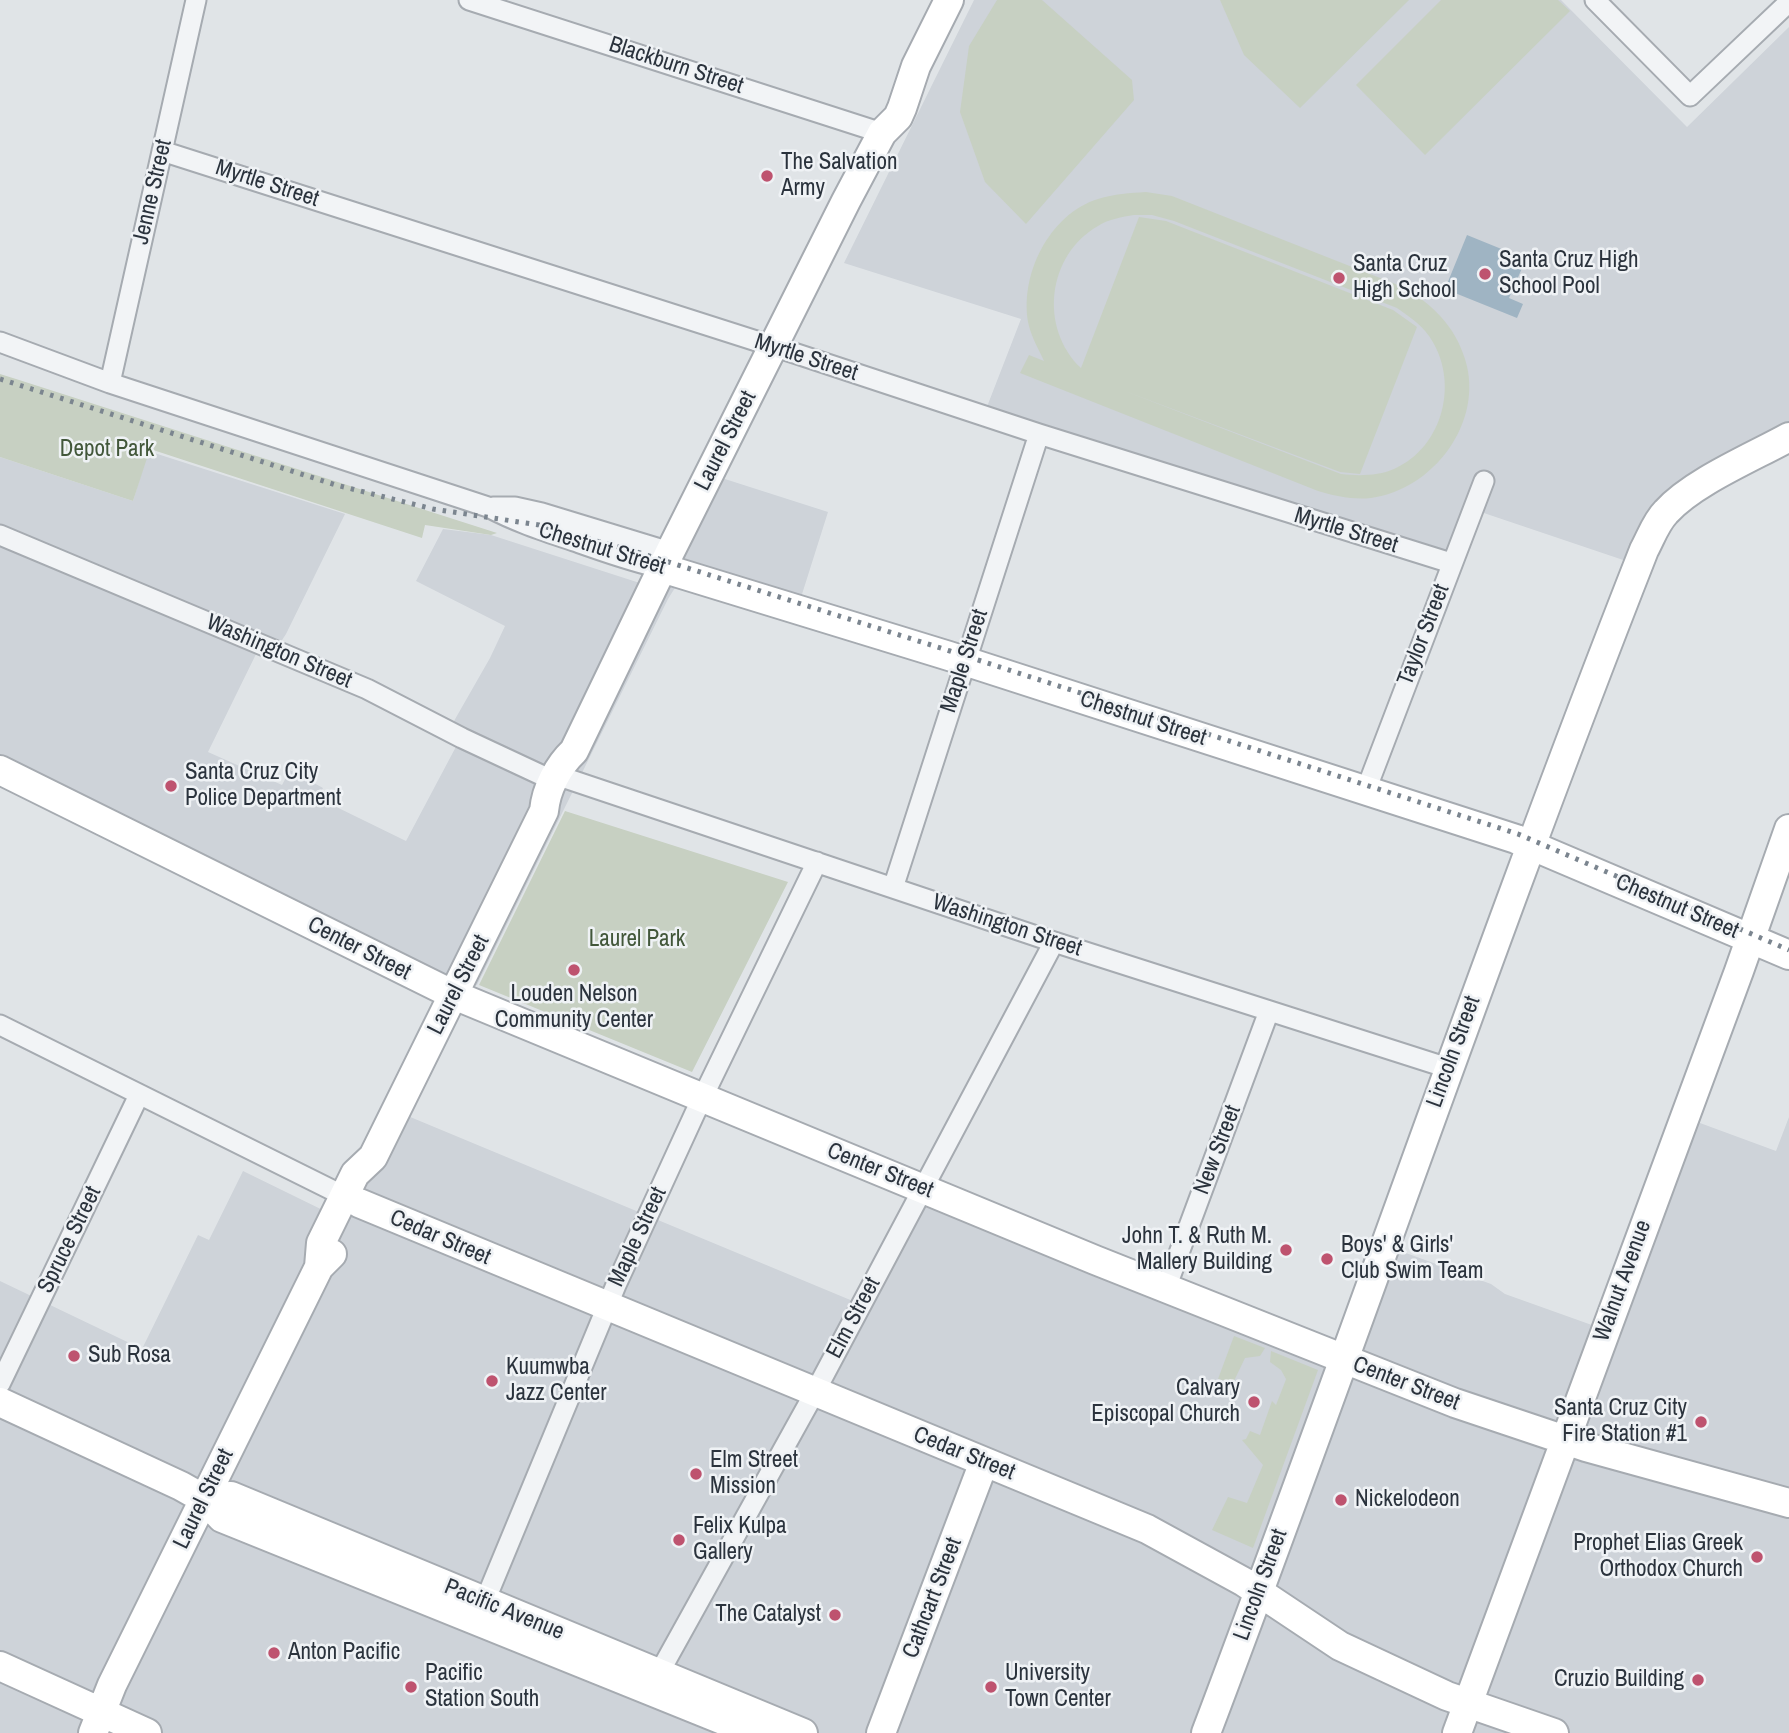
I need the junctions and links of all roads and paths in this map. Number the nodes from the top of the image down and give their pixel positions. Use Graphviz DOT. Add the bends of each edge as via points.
graph roads {
  1 [pos="196,0"];
  2 [pos="469,0"];
  3 [pos="949,0"];
  4 [pos="1595,0"];
  5 [pos="1789,2"];
  6 [pos="882,134"];
  7 [pos="162,151"];
  8 [pos="0,342"];
  9 [pos="774,347"];
  10 [pos="110,383"];
  11 [pos="1039,434"];
  12 [pos="1789,437"];
  13 [pos="1484,481"];
  14 [pos="0,535"];
  15 [pos="666,560"];
  16 [pos="1451,563"];
  17 [pos="967,654"];
  18 [pos="0,770"];
  19 [pos="561,780"];
  20 [pos="1369,783"];
  21 [pos="1789,829"];
  22 [pos="1534,838"];
  23 [pos="817,862"];
  24 [pos="893,888"];
  25 [pos="1752,931"];
  26 [pos="1789,940"];
  27 [pos="1054,942"];
  28 [pos="1789,955"];
  29 [pos="454,995"];
  30 [pos="1269,1011"];
  31 [pos="0,1025"];
  32 [pos="1448,1068"];
  33 [pos="139,1095"];
  34 [pos="702,1098"];
  35 [pos="922,1189"];
  36 [pos="352,1200"];
  37 [pos="1166,1289"];
  38 [pos="607,1307"];
  39 [pos="1342,1360"];
  40 [pos="0,1384"];
  41 [pos="815,1392"];
  42 [pos="0,1402"];
  43 [pos="1566,1440"];
  44 [pos="984,1462"];
  45 [pos="204,1499"];
  46 [pos="1789,1503"];
  47 [pos="1260,1593"];
  48 [pos="481,1611"];
  49 [pos="0,1666"];
  50 [pos="654,1682"];
  51 [pos="1468,1703"];
  52 [pos="97,1722"];
  53 [pos="147,1733"];
  54 [pos="755,1733"];
  55 [pos="803,1733"];
  56 [pos="881,1733"];
  57 [pos="1206,1733"];
  58 [pos="1457,1733"];
  59 [pos="1554,1733"];
  1 -- 7 [label="street, Jenne Street"];
  2 -- 6 [label="street, Blackburn Street"];
  3 -- 6 [label="main road, Laurel Street" via="916,66 898,117"];
  4 -- 5 [label="street" via="1690,96"];
  6 -- 9 [label="main road, Laurel Street"];
  7 -- 9 [label="street, Myrtle Street"];
  7 -- 10 [label="street, Jenne Street"];
  8 -- 10 [label="street, Chestnut Street"];
  9 -- 11 [label="street, Myrtle Street"];
  9 -- 15 [label="main road, Laurel Street"];
  10 -- 15 [label="street, Chestnut Street" via="488,507 511,520 635,562"];
  11 -- 16 [label="street, Myrtle Street"];
  11 -- 17 [label="street, Maple Street"];
  12 -- 22 [label="main road, Lincoln Street" via="1686,496 1656,526"];
  13 -- 16 [label="street, Taylor Street"];
  14 -- 19 [label="street, Washington Street" via="358,685 462,738"];
  15 -- 17 [label="main road, Chestnut Street"];
  15 -- 19 [label="main road, Laurel Street" via="574,751 576,764"];
  16 -- 20 [label="street, Taylor Street"];
  17 -- 20 [label="main road, Chestnut Street"];
  17 -- 24 [label="street, Maple Street"];
  18 -- 29 [label="main road, Center Street"];
  19 -- 23 [label="street, Washington Street"];
  19 -- 29 [label="main road, Laurel Street" via="546,797 544,811"];
  20 -- 22 [label="main road, Chestnut Street"];
  21 -- 25 [label="main road, Walnut Avenue"];
  22 -- 25 [label="main road, Chestnut Street"];
  22 -- 32 [label="main road, Lincoln Street"];
  23 -- 24 [label="street, Washington Street"];
  23 -- 34 [label="street, Maple Street"];
  24 -- 27 [label="street, Washington Street"];
  25 -- 26 [label="main road, Chestnut Street"];
  25 -- 28 [label="main road, Chestnut Street"];
  25 -- 43 [label="main road, Walnut Avenue"];
  27 -- 30 [label="street, Washington Street"];
  27 -- 35 [label="street, Elm Street"];
  29 -- 34 [label="main road, Center Street"];
  29 -- 36 [label="main road, Laurel Street" via="373,1157 370,1181"];
  30 -- 32 [label="street, Washington Street"];
  30 -- 37 [label="street, New Street"];
  31 -- 33 [label="street, Cedar Street"];
  32 -- 39 [label="main road, Lincoln Street"];
  33 -- 36 [label="street, Cedar Street"];
  33 -- 40 [label="street, Spruce Street"];
  34 -- 35 [label="main road, Center Street"];
  34 -- 38 [label="street, Maple Street"];
  35 -- 37 [label="main road, Center Street"];
  35 -- 41 [label="street, Elm Street"];
  36 -- 38 [label="main road, Cedar Street"];
  36 -- 45 [label="main road, Laurel Street" via="336,1250 319,1267"];
  37 -- 39 [label="main road, Center Street"];
  38 -- 41 [label="main road, Cedar Street"];
  38 -- 48 [label="street, Maple Street"];
  39 -- 43 [label="main road, Center Street"];
  39 -- 47 [label="main road, Lincoln Street"];
  41 -- 44 [label="main road, Cedar Street"];
  41 -- 50 [label="street, Elm Street"];
  42 -- 45 [label="main road, Pacific Avenue"];
  43 -- 46 [label="main road, Center Street"];
  43 -- 51 [label="main road, Walnut Avenue"];
  44 -- 47 [label="main road, Cedar Street" via="1147,1529"];
  44 -- 56 [label="main road, Cathcart Street"];
  45 -- 48 [label="main road, Pacific Avenue" via="222,1518"];
  45 -- 52 [label="main road, Laurel Street"];
  47 -- 51 [label="main road, Cedar Street" via="1340,1646"];
  47 -- 57 [label="main road, Lincoln Street"];
  48 -- 50 [label="main road, Pacific Avenue"];
  49 -- 52 [label="main road"];
  50 -- 54 [label="main road, Pacific Avenue"];
  50 -- 55 [label="main road, Pacific Avenue"];
  51 -- 58 [label="main road, Walnut Avenue"];
  51 -- 59 [label="main road, Cedar Street"];
  52 -- 53 [label="main road"];
}
